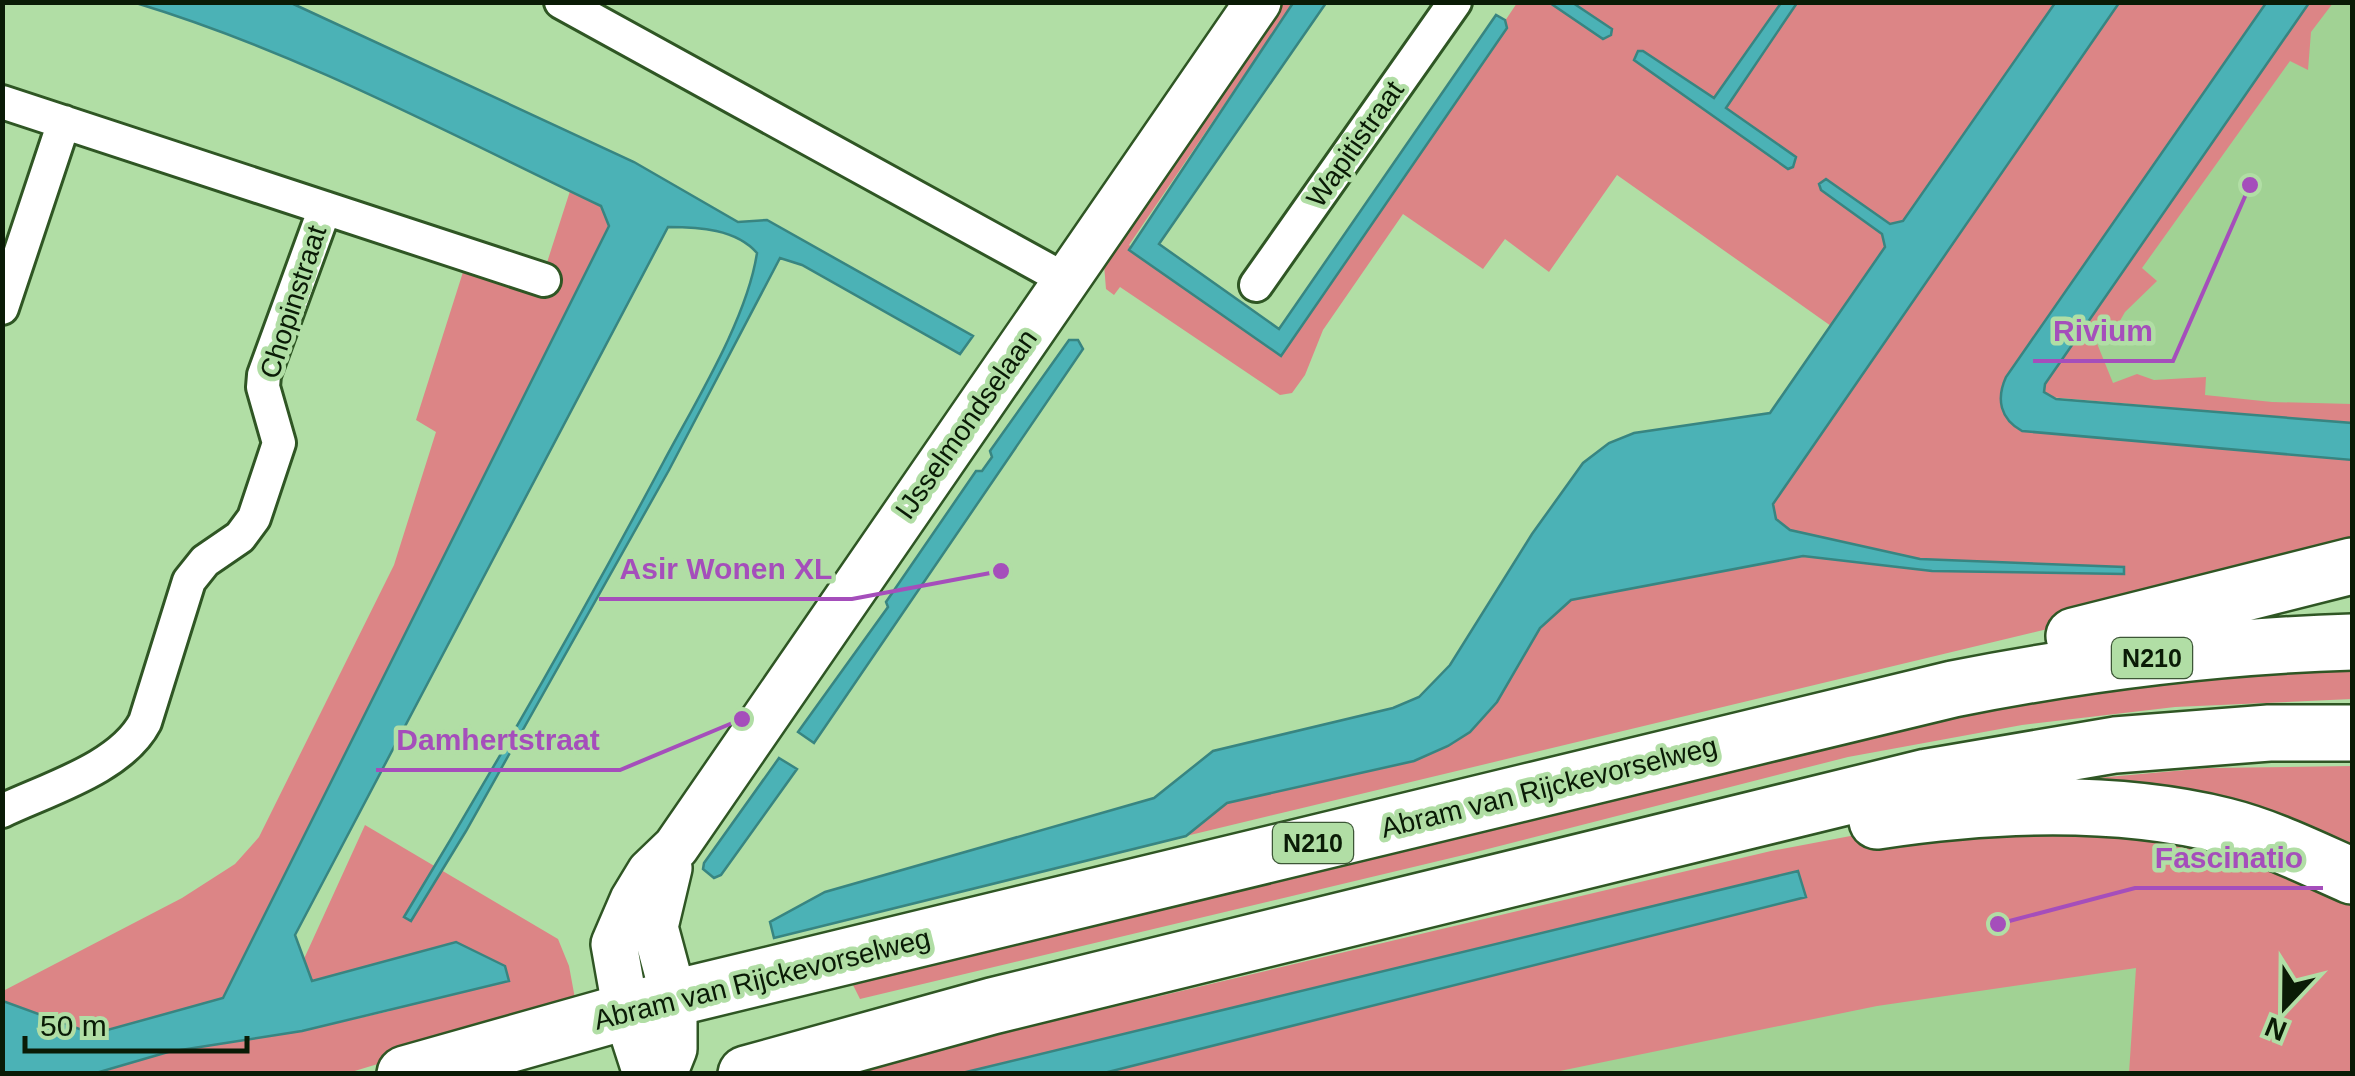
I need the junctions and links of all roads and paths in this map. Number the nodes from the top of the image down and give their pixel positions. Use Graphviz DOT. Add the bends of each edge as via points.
graph roads {
  1 [pos="561,2"];
  2 [pos="1258,2"];
  3 [pos="1455,2"];
  4 [pos="2,102"];
  5 [pos="64,122"];
  6 [pos="325,208"];
  7 [pos="544,280"];
  8 [pos="1066,280"];
  9 [pos="1256,285"];
  10 [pos="2,308"];
  11 [pos="2352,566"];
  12 [pos="2352,642"];
  13 [pos="1952,689"];
  14 [pos="2352,733"];
  15 [pos="2,811"];
  16 [pos="1601,858"];
  17 [pos="2352,876"];
  18 [pos="650,1005"];
  19 [pos="406,1074"];
  20 [pos="646,1074"];
  21 [pos="664,1074"];
  22 [pos="746,1074"];
  1 -- 8 [label="street"];
  2 -- 8 [label="street, IJsselmondselaan"];
  3 -- 9 [label="street, Wapitistraat"];
  4 -- 5 [label="street, Chopinstraat"];
  5 -- 6 [label="street, Chopinstraat"];
  5 -- 10 [label="street"];
  6 -- 7 [label="street, Chopinstraat"];
  6 -- 15 [label="street, Chopinstraat" via="264,375 278,443 254,518 188,581 146,722 110,760"];
  8 -- 18 [label="street, IJsselmondselaan" via="676,847 655,927"];
  11 -- 13 [label="highway" via="2011,650"];
  12 -- 13 [label="highway, Abram van Rijckevorselweg / N210" via="2140,659"];
  13 -- 18 [label="highway, Abram van Rijckevorselweg / N210"];
  14 -- 16 [label="highway" via="2250,734 2003,762"];
  16 -- 17 [label="highway" via="1983,808 2071,808 2150,812 2226,826"];
  16 -- 22 [label="highway" via="992,1006"];
  18 -- 19 [label="highway, Abram van Rijckevorselweg / N210"];
  18 -- 20 [label="street, IJsselmondselaan"];
  18 -- 21 [label="street, IJsselmondselaan" via="674,1049"];
}
